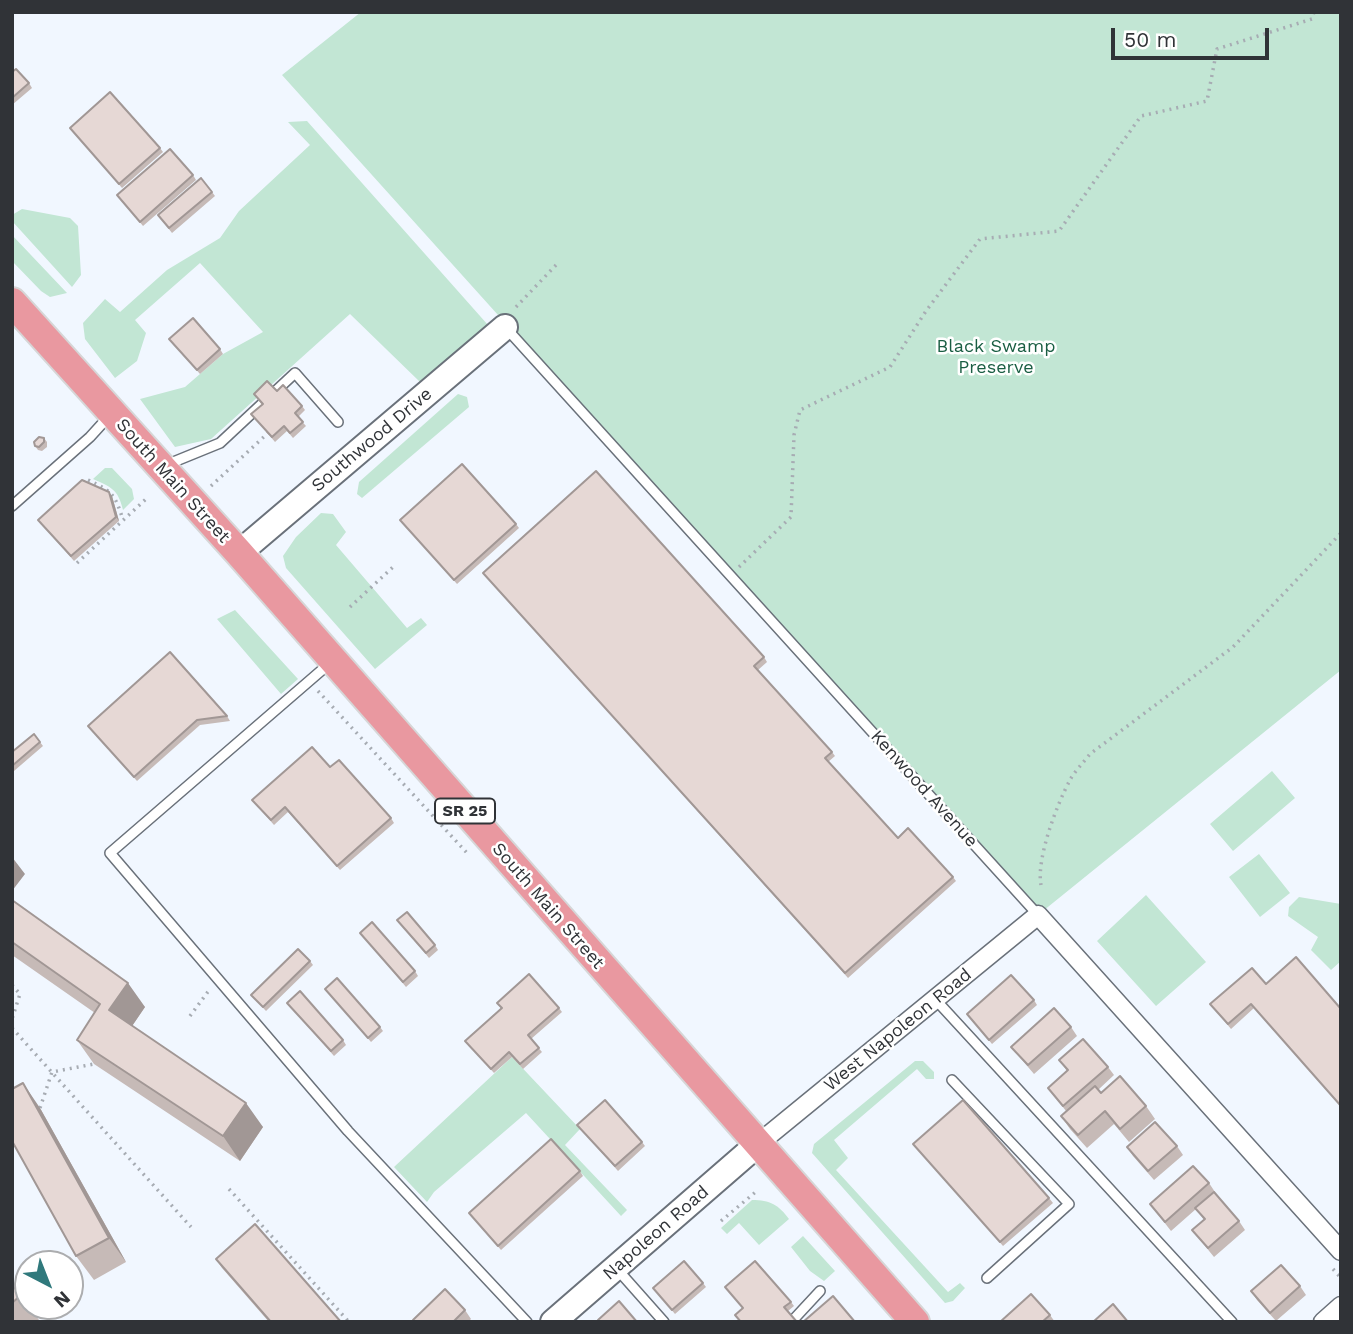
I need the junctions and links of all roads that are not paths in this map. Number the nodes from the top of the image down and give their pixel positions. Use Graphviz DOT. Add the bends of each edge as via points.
graph roads {
  1 [pos="12,302"];
  2 [pos="505,327"];
  3 [pos="112,413"];
  4 [pos="338,422"];
  5 [pos="161,467"];
  6 [pos="12,506"];
  7 [pos="239,553"];
  8 [pos="332,661"];
  9 [pos="1038,915"];
  10 [pos="935,999"];
  11 [pos="953,1080"];
  12 [pos="758,1144"];
  13 [pos="1341,1251"];
  14 [pos="616,1268"];
  15 [pos="987,1278"];
  16 [pos="820,1291"];
  17 [pos="1341,1306"];
  18 [pos="794,1319"];
  19 [pos="527,1322"];
  20 [pos="553,1322"];
  21 [pos="664,1322"];
  22 [pos="915,1322"];
  23 [pos="1232,1322"];
  24 [pos="1323,1322"];
  1 -- 3 [label="main road, South Main Street / SR 25"];
  2 -- 7 [label="street, Southwood Drive"];
  2 -- 9 [label="lane, Kenwood Avenue"];
  3 -- 5 [label="main road, South Main Street / SR 25"];
  3 -- 6 [label="lane"];
  4 -- 5 [label="lane" via="295,373 220,443"];
  5 -- 7 [label="main road, South Main Street / SR 25"];
  7 -- 8 [label="main road, South Main Street / SR 25"];
  8 -- 12 [label="main road, South Main Street / SR 25"];
  8 -- 19 [label="lane" via="110,853 348,1131"];
  9 -- 10 [label="street, West Napoleon Road"];
  9 -- 13 [label="street, Kenwood Avenue"];
  10 -- 12 [label="street, West Napoleon Road"];
  10 -- 23 [label="lane"];
  11 -- 15 [label="lane" via="1069,1204"];
  12 -- 14 [label="street, Napoleon Road"];
  12 -- 22 [label="main road, South Main Street / SR 25"];
  14 -- 20 [label="street, Napoleon Road"];
  14 -- 21 [label="lane"];
  16 -- 18 [label="lane"];
  17 -- 24 [label="street"];
}
